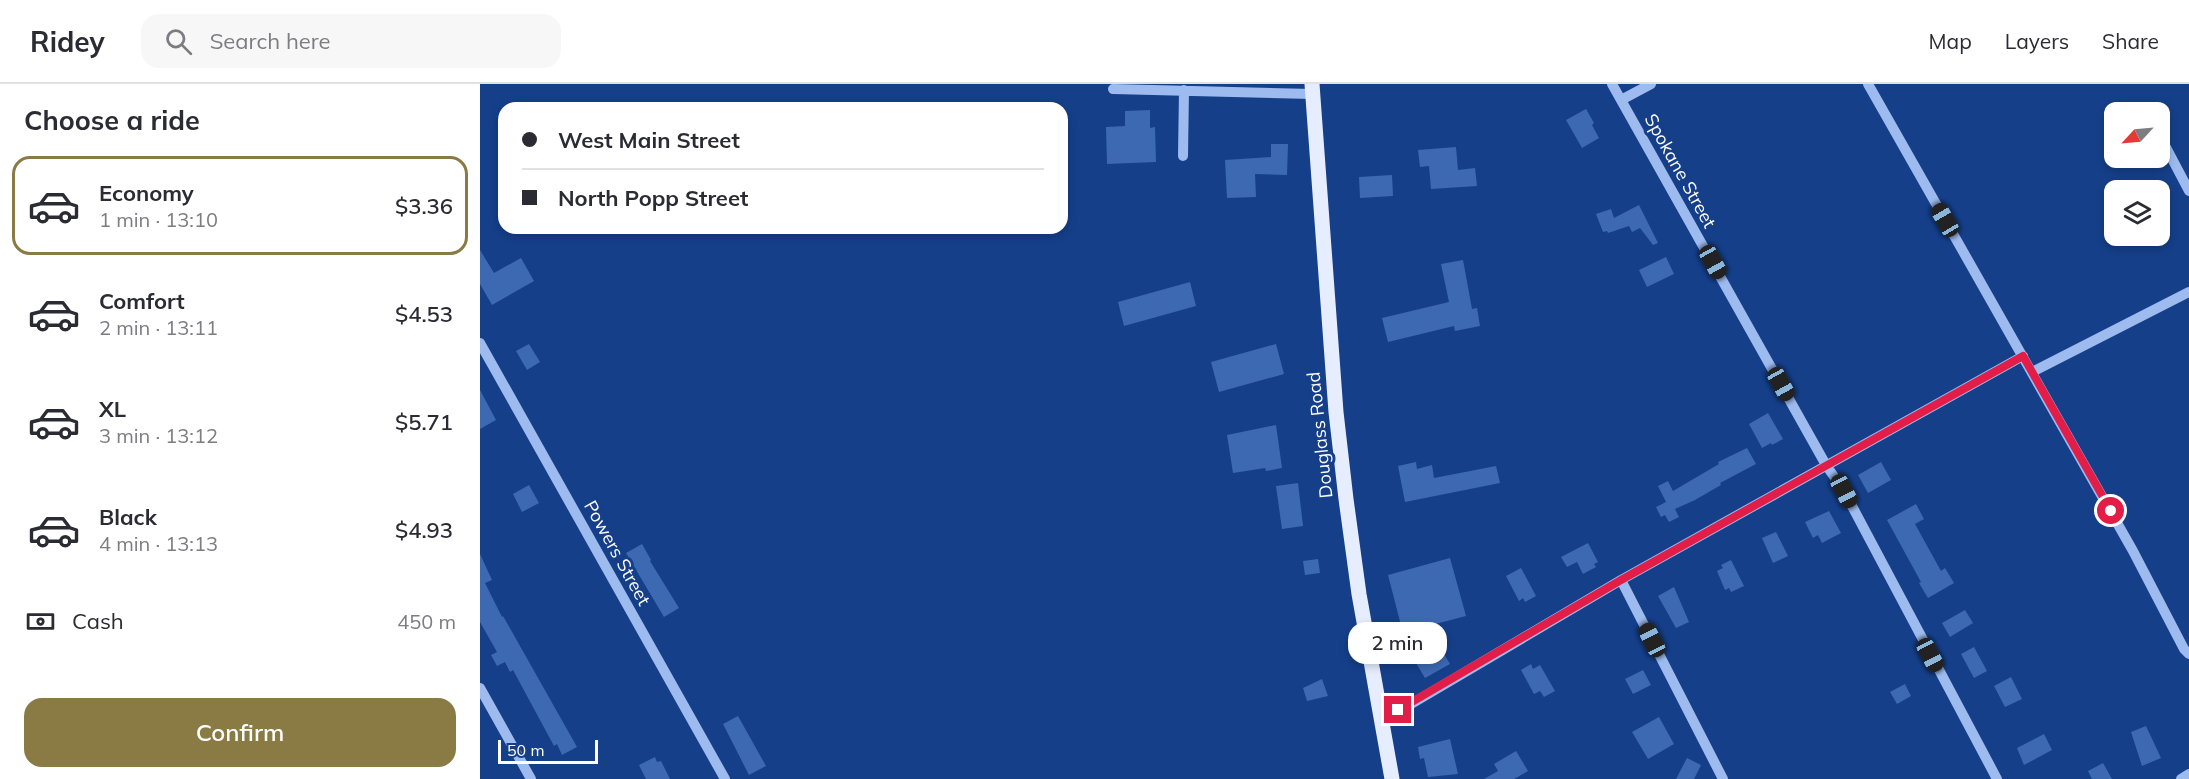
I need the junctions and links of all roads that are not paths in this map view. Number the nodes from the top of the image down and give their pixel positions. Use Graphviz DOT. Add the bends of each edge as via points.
graph roads {
  1 [pos="1612,84"];
  2 [pos="1651,84"];
  3 [pos="1868,84"];
  4 [pos="1113,89"];
  5 [pos="1312,89"];
  6 [pos="1184,90"];
  7 [pos="1622,100"];
  8 [pos="2170,155"];
  9 [pos="1183,156"];
  10 [pos="2189,191"];
  11 [pos="2189,292"];
  12 [pos="480,343"];
  13 [pos="2023,356"];
  14 [pos="2032,372"];
  15 [pos="1826,465"];
  16 [pos="1621,580"];
  17 [pos="2189,654"];
  18 [pos="480,688"];
  19 [pos="1380,714"];
  20 [pos="2189,774"];
  21 [pos="531,779"];
  22 [pos="725,779"];
  23 [pos="1392,779"];
  24 [pos="1723,779"];
  25 [pos="1996,779"];
  26 [pos="2181,779"];
  1 -- 7 [label="street, Spokane Street"];
  2 -- 7 [label="street"];
  3 -- 13 [label="street"];
  4 -- 6 [label="street"];
  5 -- 6 [label="street"];
  5 -- 19 [label="main road, Douglass Road" via="1343,477"];
  6 -- 9 [label="street"];
  7 -- 15 [label="street, Spokane Street"];
  8 -- 10 [label="street"];
  11 -- 14 [label="street"];
  12 -- 22 [label="street, Powers Street"];
  13 -- 14 [label="street"];
  13 -- 15 [label="street"];
  14 -- 17 [label="street"];
  15 -- 16 [label="street"];
  15 -- 25 [label="street, Spokane Street" via="1844,491"];
  16 -- 19 [label="street" via="1406,707"];
  16 -- 24 [label="street"];
  18 -- 21 [label="street"];
  19 -- 23 [label="main road, Douglass Road"];
  20 -- 26 [label="street"];
}
